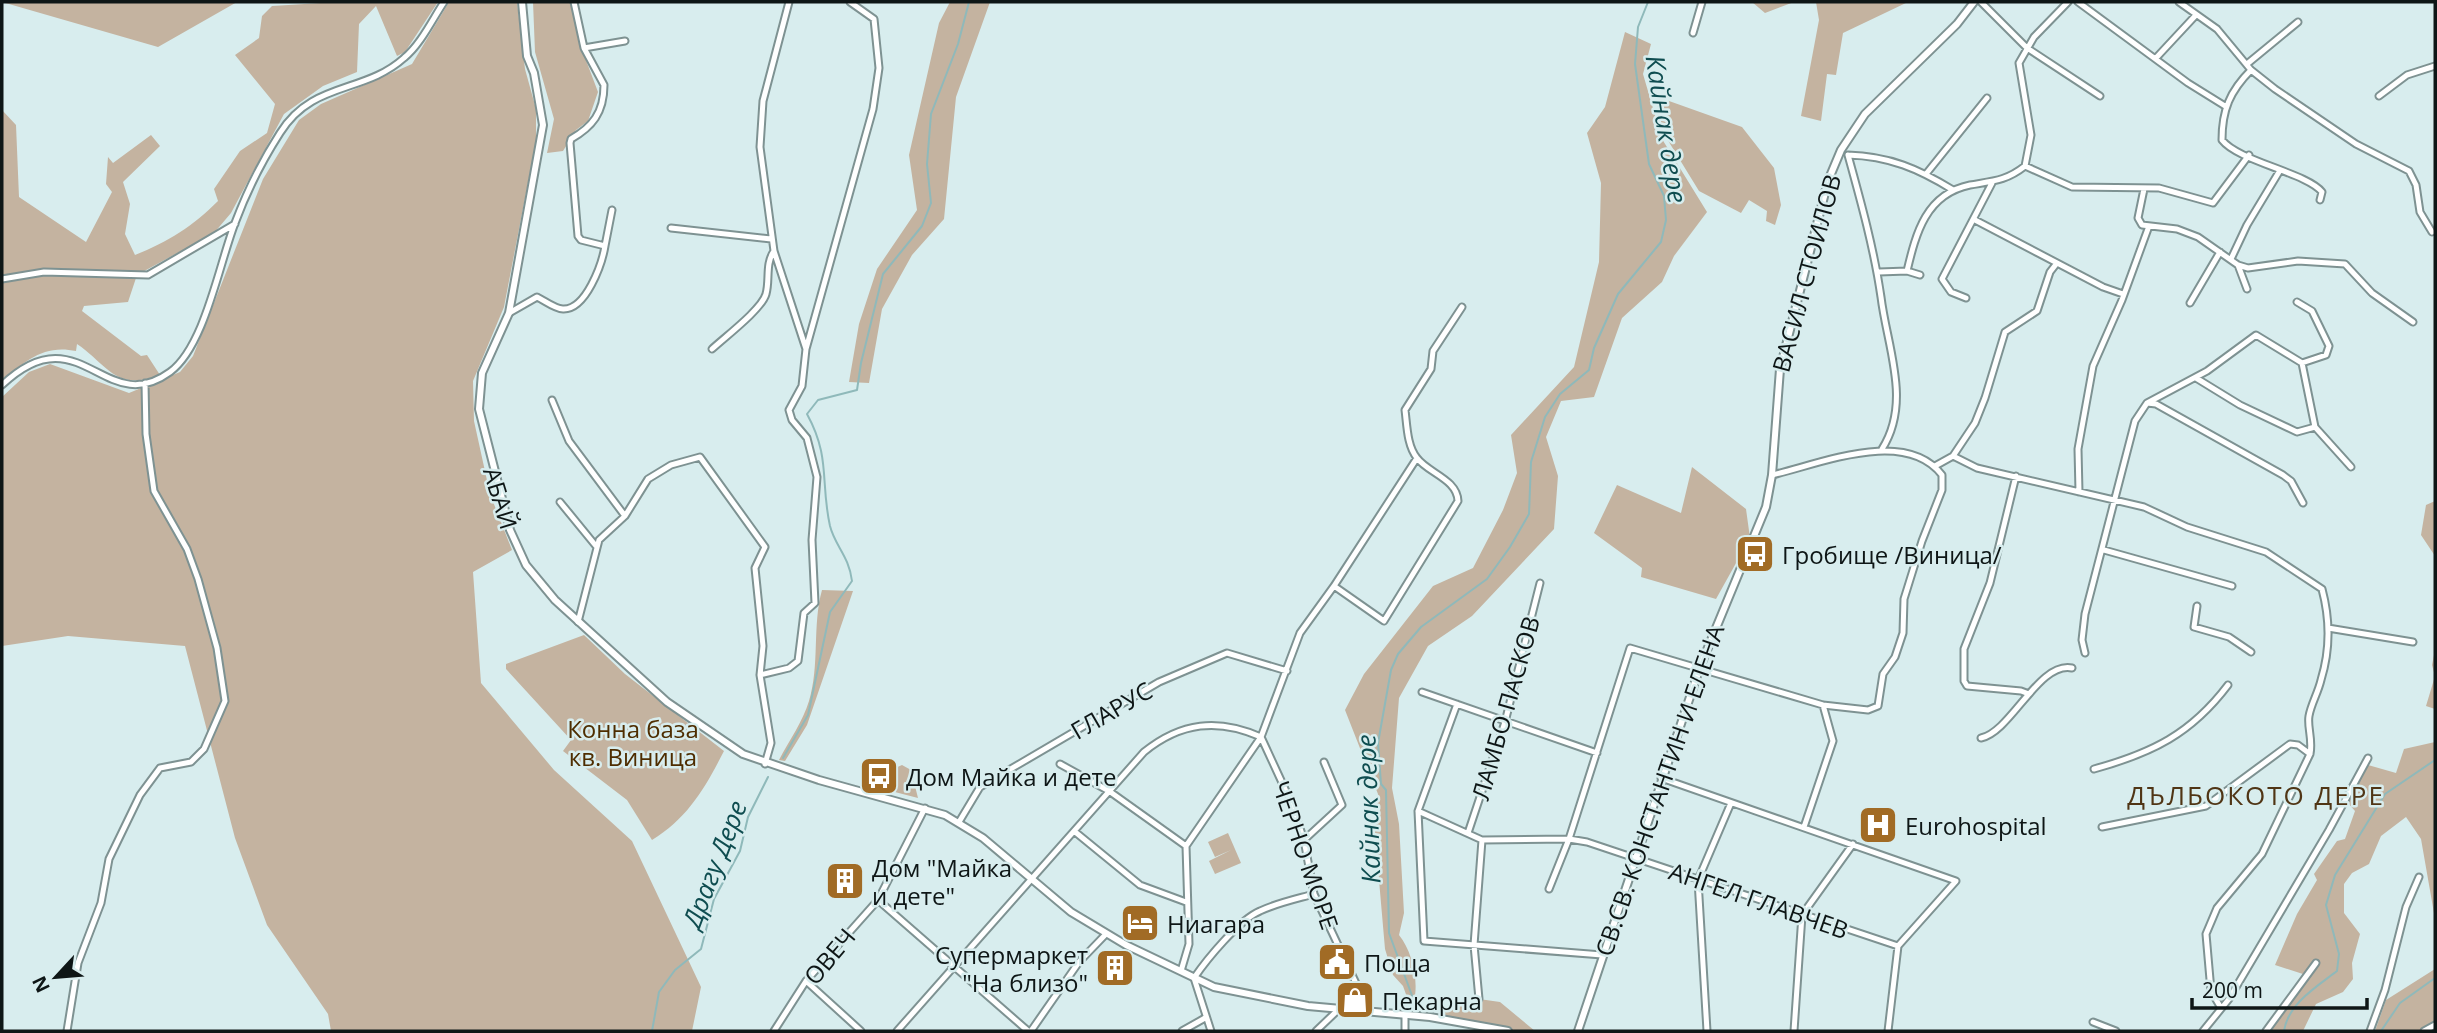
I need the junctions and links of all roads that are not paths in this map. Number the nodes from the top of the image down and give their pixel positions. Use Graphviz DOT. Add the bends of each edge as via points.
graph roads {
  1 [pos="444,2"];
  2 [pos="522,2"];
  3 [pos="574,2"];
  4 [pos="789,2"];
  5 [pos="850,2"];
  6 [pos="1702,2"];
  7 [pos="1974,2"];
  8 [pos="1981,2"];
  9 [pos="2068,2"];
  10 [pos="2078,2"];
  11 [pos="2179,2"];
  12 [pos="2196,15"];
  13 [pos="2298,22"];
  14 [pos="1693,33"];
  15 [pos="625,41"];
  16 [pos="584,48"];
  17 [pos="2027,48"];
  18 [pos="2156,58"];
  19 [pos="2435,66"];
  20 [pos="2249,67"];
  21 [pos="2100,96"];
  22 [pos="2379,96"];
  23 [pos="1987,98"];
  24 [pos="2225,106"];
  25 [pos="1841,150"];
  26 [pos="1848,155"];
  27 [pos="2249,156"];
  28 [pos="2025,166"];
  29 [pos="2279,172"];
  30 [pos="1926,174"];
  31 [pos="1992,183"];
  32 [pos="2144,188"];
  33 [pos="1953,190"];
  34 [pos="2320,200"];
  35 [pos="612,210"];
  36 [pos="1975,220"];
  37 [pos="234,224"];
  38 [pos="2149,226"];
  39 [pos="671,228"];
  40 [pos="2432,232"];
  41 [pos="771,239"];
  42 [pos="605,246"];
  43 [pos="774,251"];
  44 [pos="2220,252"];
  45 [pos="2231,259"];
  46 [pos="2057,263"];
  47 [pos="2238,265"];
  48 [pos="1907,271"];
  49 [pos="1879,272"];
  50 [pos="1920,275"];
  51 [pos="2,279"];
  52 [pos="2246,289"];
  53 [pos="2123,294"];
  54 [pos="1966,298"];
  55 [pos="2297,302"];
  56 [pos="2190,303"];
  57 [pos="1462,307"];
  58 [pos="509,313"];
  59 [pos="2413,322"];
  60 [pos="712,349"];
  61 [pos="806,349"];
  62 [pos="2302,363"];
  63 [pos="2196,378"];
  64 [pos="145,383"];
  65 [pos="2,385"];
  66 [pos="552,400"];
  67 [pos="2147,402"];
  68 [pos="2315,427"];
  69 [pos="1882,449"];
  70 [pos="1953,456"];
  71 [pos="1417,458"];
  72 [pos="1935,466"];
  73 [pos="2351,467"];
  74 [pos="1772,475"];
  75 [pos="2016,475"];
  76 [pos="2079,492"];
  77 [pos="560,502"];
  78 [pos="2116,502"];
  79 [pos="2303,503"];
  80 [pos="625,516"];
  81 [pos="596,545"];
  82 [pos="2104,550"];
  83 [pos="1749,552"];
  84 [pos="1541,583"];
  85 [pos="1334,586"];
  86 [pos="2231,586"];
  87 [pos="2197,606"];
  88 [pos="578,622"];
  89 [pos="2328,628"];
  90 [pos="2413,642"];
  91 [pos="2251,652"];
  92 [pos="2085,653"];
  93 [pos="1700,667"];
  94 [pos="2069,667"];
  95 [pos="1287,671"];
  96 [pos="760,675"];
  97 [pos="2228,685"];
  98 [pos="1422,692"];
  99 [pos="2029,694"];
  100 [pos="1457,704"];
  101 [pos="1823,705"];
  102 [pos="1505,722"];
  103 [pos="1261,737"];
  104 [pos="1981,738"];
  105 [pos="1597,753"];
  106 [pos="2310,754"];
  107 [pos="2368,758"];
  108 [pos="1324,762"];
  109 [pos="765,764"];
  110 [pos="1060,764"];
  111 [pos="2094,769"];
  112 [pos="1661,778"];
  113 [pos="1109,791"];
  114 [pos="1731,803"];
  115 [pos="925,808"];
  116 [pos="1418,811"];
  117 [pos="959,822"];
  118 [pos="1804,827"];
  119 [pos="2102,827"];
  120 [pos="1073,831"];
  121 [pos="1468,833"];
  122 [pos="1304,839"];
  123 [pos="1569,839"];
  124 [pos="1482,840"];
  125 [pos="1853,844"];
  126 [pos="1186,846"];
  127 [pos="1635,857"];
  128 [pos="2419,877"];
  129 [pos="1029,879"];
  130 [pos="1698,880"];
  131 [pos="1549,889"];
  132 [pos="1314,894"];
  133 [pos="878,900"];
  134 [pos="1186,902"];
  135 [pos="1802,915"];
  136 [pos="1106,934"];
  137 [pos="1474,945"];
  138 [pos="1898,946"];
  139 [pos="1602,955"];
  140 [pos="2316,963"];
  141 [pos="953,968"];
  142 [pos="1181,971"];
  143 [pos="1194,978"];
  144 [pos="806,981"];
  145 [pos="1479,999"];
  146 [pos="2221,1008"];
  147 [pos="1339,1009"];
  148 [pos="1369,1011"];
  149 [pos="1405,1015"];
  150 [pos="1205,1018"];
  151 [pos="2093,1022"];
  152 [pos="2435,1025"];
  153 [pos="67,1031"];
  154 [pos="774,1031"];
  155 [pos="861,1031"];
  156 [pos="897,1031"];
  157 [pos="1030,1031"];
  158 [pos="1182,1031"];
  159 [pos="1211,1031"];
  160 [pos="1317,1031"];
  161 [pos="1405,1031"];
  162 [pos="1508,1031"];
  163 [pos="1578,1031"];
  164 [pos="1707,1031"];
  165 [pos="1794,1031"];
  166 [pos="1888,1031"];
  167 [pos="2116,1031"];
  168 [pos="2203,1031"];
  169 [pos="2266,1031"];
  170 [pos="2370,1031"];
  171 [pos="2424,1031"];
  1 -- 37 [label="street" via="404,59 376,75 318,95 290,117 261,164"];
  2 -- 58 [label="street, АБАЙ" via="527,56 543,125"];
  3 -- 16 [label="street"];
  4 -- 41 [label="street" via="761,114 760,147"];
  5 -- 61 [label="street" via="874,19 879,68 873,109"];
  6 -- 14 [label="street"];
  7 -- 25 [label="street, ВАСИЛ СТОИЛОВ" via="1880,97"];
  8 -- 17 [label="street"];
  9 -- 17 [label="street"];
  10 -- 18 [label="street"];
  11 -- 12 [label="street"];
  12 -- 18 [label="street"];
  12 -- 20 [label="street" via="2217,29"];
  13 -- 20 [label="street"];
  15 -- 16 [label="street"];
  16 -- 42 [label="street" via="602,78 604,92 589,129 571,139 575,202 581,240"];
  17 -- 21 [label="street"];
  17 -- 28 [label="street" via="2019,68 2031,135"];
  18 -- 24 [label="street"];
  19 -- 22 [label="street" via="2407,75"];
  20 -- 24 [label="street"];
  20 -- 40 [label="street" via="2335,131 2409,172 2420,212"];
  23 -- 30 [label="street"];
  24 -- 27 [label="street" via="2222,140"];
  25 -- 26 [label="street"];
  25 -- 74 [label="street, ВАСИЛ СТОИЛОВ" via="1828,181 1780,369"];
  26 -- 30 [label="street" via="1898,161"];
  26 -- 49 [label="street"];
  27 -- 29 [label="street"];
  27 -- 32 [label="street" via="2215,203"];
  28 -- 31 [label="street"];
  28 -- 32 [label="street" via="2072,187"];
  29 -- 34 [label="street" via="2317,187 2322,192"];
  29 -- 45 [label="street"];
  30 -- 33 [label="street"];
  31 -- 33 [label="street"];
  31 -- 36 [label="street"];
  32 -- 38 [label="street" via="2138,218"];
  33 -- 48 [label="street" via="1924,215"];
  35 -- 42 [label="street"];
  36 -- 46 [label="street"];
  36 -- 54 [label="street" via="1942,279 1951,292"];
  37 -- 51 [label="street" via="148,275 44,272"];
  37 -- 64 [label="street" via="188,352 169,373"];
  38 -- 44 [label="street" via="2186,232"];
  38 -- 53 [label="street"];
  39 -- 41 [label="street"];
  41 -- 43 [label="street"];
  42 -- 58 [label="street" via="597,275 579,303 560,309 537,298"];
  43 -- 60 [label="street" via="763,302"];
  43 -- 61 [label="street"];
  44 -- 45 [label="street"];
  44 -- 56 [label="street"];
  45 -- 47 [label="street"];
  46 -- 53 [label="street"];
  46 -- 70 [label="street" via="2037,311 2006,332 1975,423"];
  47 -- 52 [label="street"];
  47 -- 59 [label="street" via="2345,264 2372,293"];
  48 -- 49 [label="street"];
  48 -- 50 [label="street"];
  49 -- 69 [label="street" via="1896,394 1894,425"];
  53 -- 76 [label="street" via="2093,366 2078,449"];
  55 -- 62 [label="street" via="2314,314 2330,349 2326,355"];
  57 -- 71 [label="street" via="1433,351 1431,369 1405,410"];
  58 -- 88 [label="street, АБАЙ" via="482,373 479,409 484,438 503,515 518,550 538,582"];
  61 -- 96 [label="street" via="802,386 789,410 807,438 817,477 812,540 815,603 804,613 798,662"];
  62 -- 63 [label="street" via="2256,335"];
  62 -- 68 [label="street"];
  63 -- 67 [label="street"];
  63 -- 68 [label="street" via="2297,432"];
  64 -- 65 [label="street" via="117,383 75,360 54,357 32,362"];
  64 -- 153 [label="street" via="154,491 187,548 198,579 217,648 225,701 204,749 191,762 160,768 140,795 119,838 78,963"];
  66 -- 80 [label="street" via="569,441"];
  67 -- 78 [label="street" via="2127,443"];
  67 -- 79 [label="street" via="2283,475"];
  68 -- 73 [label="street"];
  69 -- 72 [label="street"];
  69 -- 74 [label="street"];
  70 -- 72 [label="street"];
  70 -- 75 [label="street" via="1977,468"];
  71 -- 85 [label="street"];
  71 -- 85 [label="street" via="1456,491 1458,501 1384,621"];
  72 -- 101 [label="street" via="1942,475 1942,490 1911,571 1903,633 1884,674 1881,701 1868,710"];
  74 -- 83 [label="street, ВАСИЛ СТОИЛОВ"];
  75 -- 76 [label="street"];
  75 -- 99 [label="street" via="1990,583 1962,665 1967,685"];
  76 -- 78 [label="street"];
  77 -- 81 [label="street"];
  78 -- 82 [label="street"];
  78 -- 89 [label="street" via="2144,507 2187,527 2266,552 2322,589"];
  80 -- 81 [label="street"];
  80 -- 96 [label="street" via="648,479 695,457 704,461 765,547 755,568 763,646"];
  81 -- 88 [label="street"];
  82 -- 86 [label="street"];
  82 -- 92 [label="street" via="2085,614"];
  83 -- 93 [label="street, СВ.СВ. КОНСТАНТИН И ЕЛЕНА" via="1723,604"];
  84 -- 102 [label="street, ЛАМБО ПАСКОВ"];
  85 -- 95 [label="street" via="1300,633"];
  87 -- 91 [label="street" via="2194,627 2229,637"];
  88 -- 109 [label="street, АБАЙ" via="667,702"];
  89 -- 90 [label="street"];
  89 -- 106 [label="street" via="2321,680 2308,719 2313,739"];
  93 -- 101 [label="street"];
  93 -- 105 [label="street" via="1630,648"];
  93 -- 112 [label="street, СВ.СВ. КОНСТАНТИН И ЕЛЕНА"];
  94 -- 99 [label="street" via="2053,673"];
  95 -- 103 [label="street"];
  95 -- 117 [label="street, ГЛАРУС" via="1227,653 1158,682 980,787"];
  96 -- 109 [label="street" via="771,743"];
  97 -- 111 [label="street" via="2208,711 2178,736"];
  98 -- 100 [label="street"];
  99 -- 104 [label="street" via="1995,731"];
  100 -- 102 [label="street"];
  100 -- 116 [label="street"];
  101 -- 118 [label="street" via="1833,741"];
  102 -- 105 [label="street"];
  102 -- 121 [label="street, ЛАМБО ПАСКОВ"];
  103 -- 113 [label="street" via="1219,724 1175,731 1144,752"];
  103 -- 122 [label="street, ЧЕРНО МОРЕ"];
  103 -- 126 [label="street"];
  105 -- 123 [label="street"];
  106 -- 119 [label="street" via="2298,744 2290,744 2206,806"];
  106 -- 146 [label="street" via="2262,854 2217,908 2206,934 2210,991"];
  107 -- 146 [label="street"];
  108 -- 122 [label="street" via="1342,805"];
  109 -- 115 [label="street, АБАЙ"];
  110 -- 113 [label="street"];
  112 -- 114 [label="street"];
  112 -- 127 [label="street, СВ.СВ. КОНСТАНТИН И ЕЛЕНА"];
  113 -- 120 [label="street"];
  113 -- 126 [label="street"];
  114 -- 118 [label="street"];
  114 -- 130 [label="street"];
  115 -- 117 [label="street, АБАЙ"];
  115 -- 133 [label="street, ОВЕЧ"];
  116 -- 121 [label="street, АНГЕЛ ГЛАВЧЕВ"];
  116 -- 137 [label="street" via="1424,941"];
  117 -- 129 [label="street, АБАЙ"];
  118 -- 125 [label="street"];
  120 -- 129 [label="street"];
  120 -- 134 [label="street" via="1140,885"];
  121 -- 124 [label="street, АНГЕЛ ГЛАВЧЕВ"];
  122 -- 132 [label="street, ЧЕРНО МОРЕ"];
  123 -- 124 [label="street, АНГЕЛ ГЛАВЧЕВ"];
  123 -- 127 [label="street, АНГЕЛ ГЛАВЧЕВ"];
  123 -- 131 [label="street"];
  124 -- 137 [label="street"];
  125 -- 135 [label="street"];
  125 -- 138 [label="street" via="1956,881"];
  126 -- 134 [label="street"];
  127 -- 130 [label="street, АНГЕЛ ГЛАВЧЕВ"];
  127 -- 139 [label="street, СВ.СВ. КОНСТАНТИН И ЕЛЕНА"];
  128 -- 170 [label="street"];
  129 -- 136 [label="street, АБАЙ"];
  129 -- 141 [label="street"];
  130 -- 135 [label="street, АНГЕЛ ГЛАВЧЕВ"];
  130 -- 164 [label="street"];
  132 -- 143 [label="street" via="1259,911 1243,922 1211,953"];
  132 -- 148 [label="street, ЧЕРНО МОРЕ"];
  133 -- 141 [label="street"];
  133 -- 144 [label="street, ОВЕЧ"];
  134 -- 142 [label="street" via="1189,944"];
  135 -- 138 [label="street, АНГЕЛ ГЛАВЧЕВ"];
  135 -- 165 [label="street"];
  136 -- 142 [label="street, АБАЙ"];
  136 -- 157 [label="street" via="1079,962"];
  137 -- 139 [label="street"];
  137 -- 145 [label="street"];
  138 -- 166 [label="street"];
  139 -- 163 [label="street, СВ.СВ. КОНСТАНТИН И ЕЛЕНА"];
  140 -- 169 [label="street"];
  141 -- 156 [label="street"];
  141 -- 157 [label="street"];
  142 -- 143 [label="street, АБАЙ"];
  143 -- 147 [label="street, АБАЙ" via="1214,987"];
  143 -- 150 [label="street"];
  144 -- 154 [label="street, ОВЕЧ"];
  144 -- 155 [label="street"];
  146 -- 168 [label="street"];
  147 -- 148 [label="street, АБАЙ"];
  147 -- 160 [label="street"];
  148 -- 149 [label="street, АБАЙ"];
  149 -- 161 [label="street"];
  149 -- 162 [label="street, АБАЙ"];
  150 -- 158 [label="street"];
  150 -- 159 [label="street"];
  151 -- 167 [label="street"];
  152 -- 171 [label="street"];
}
